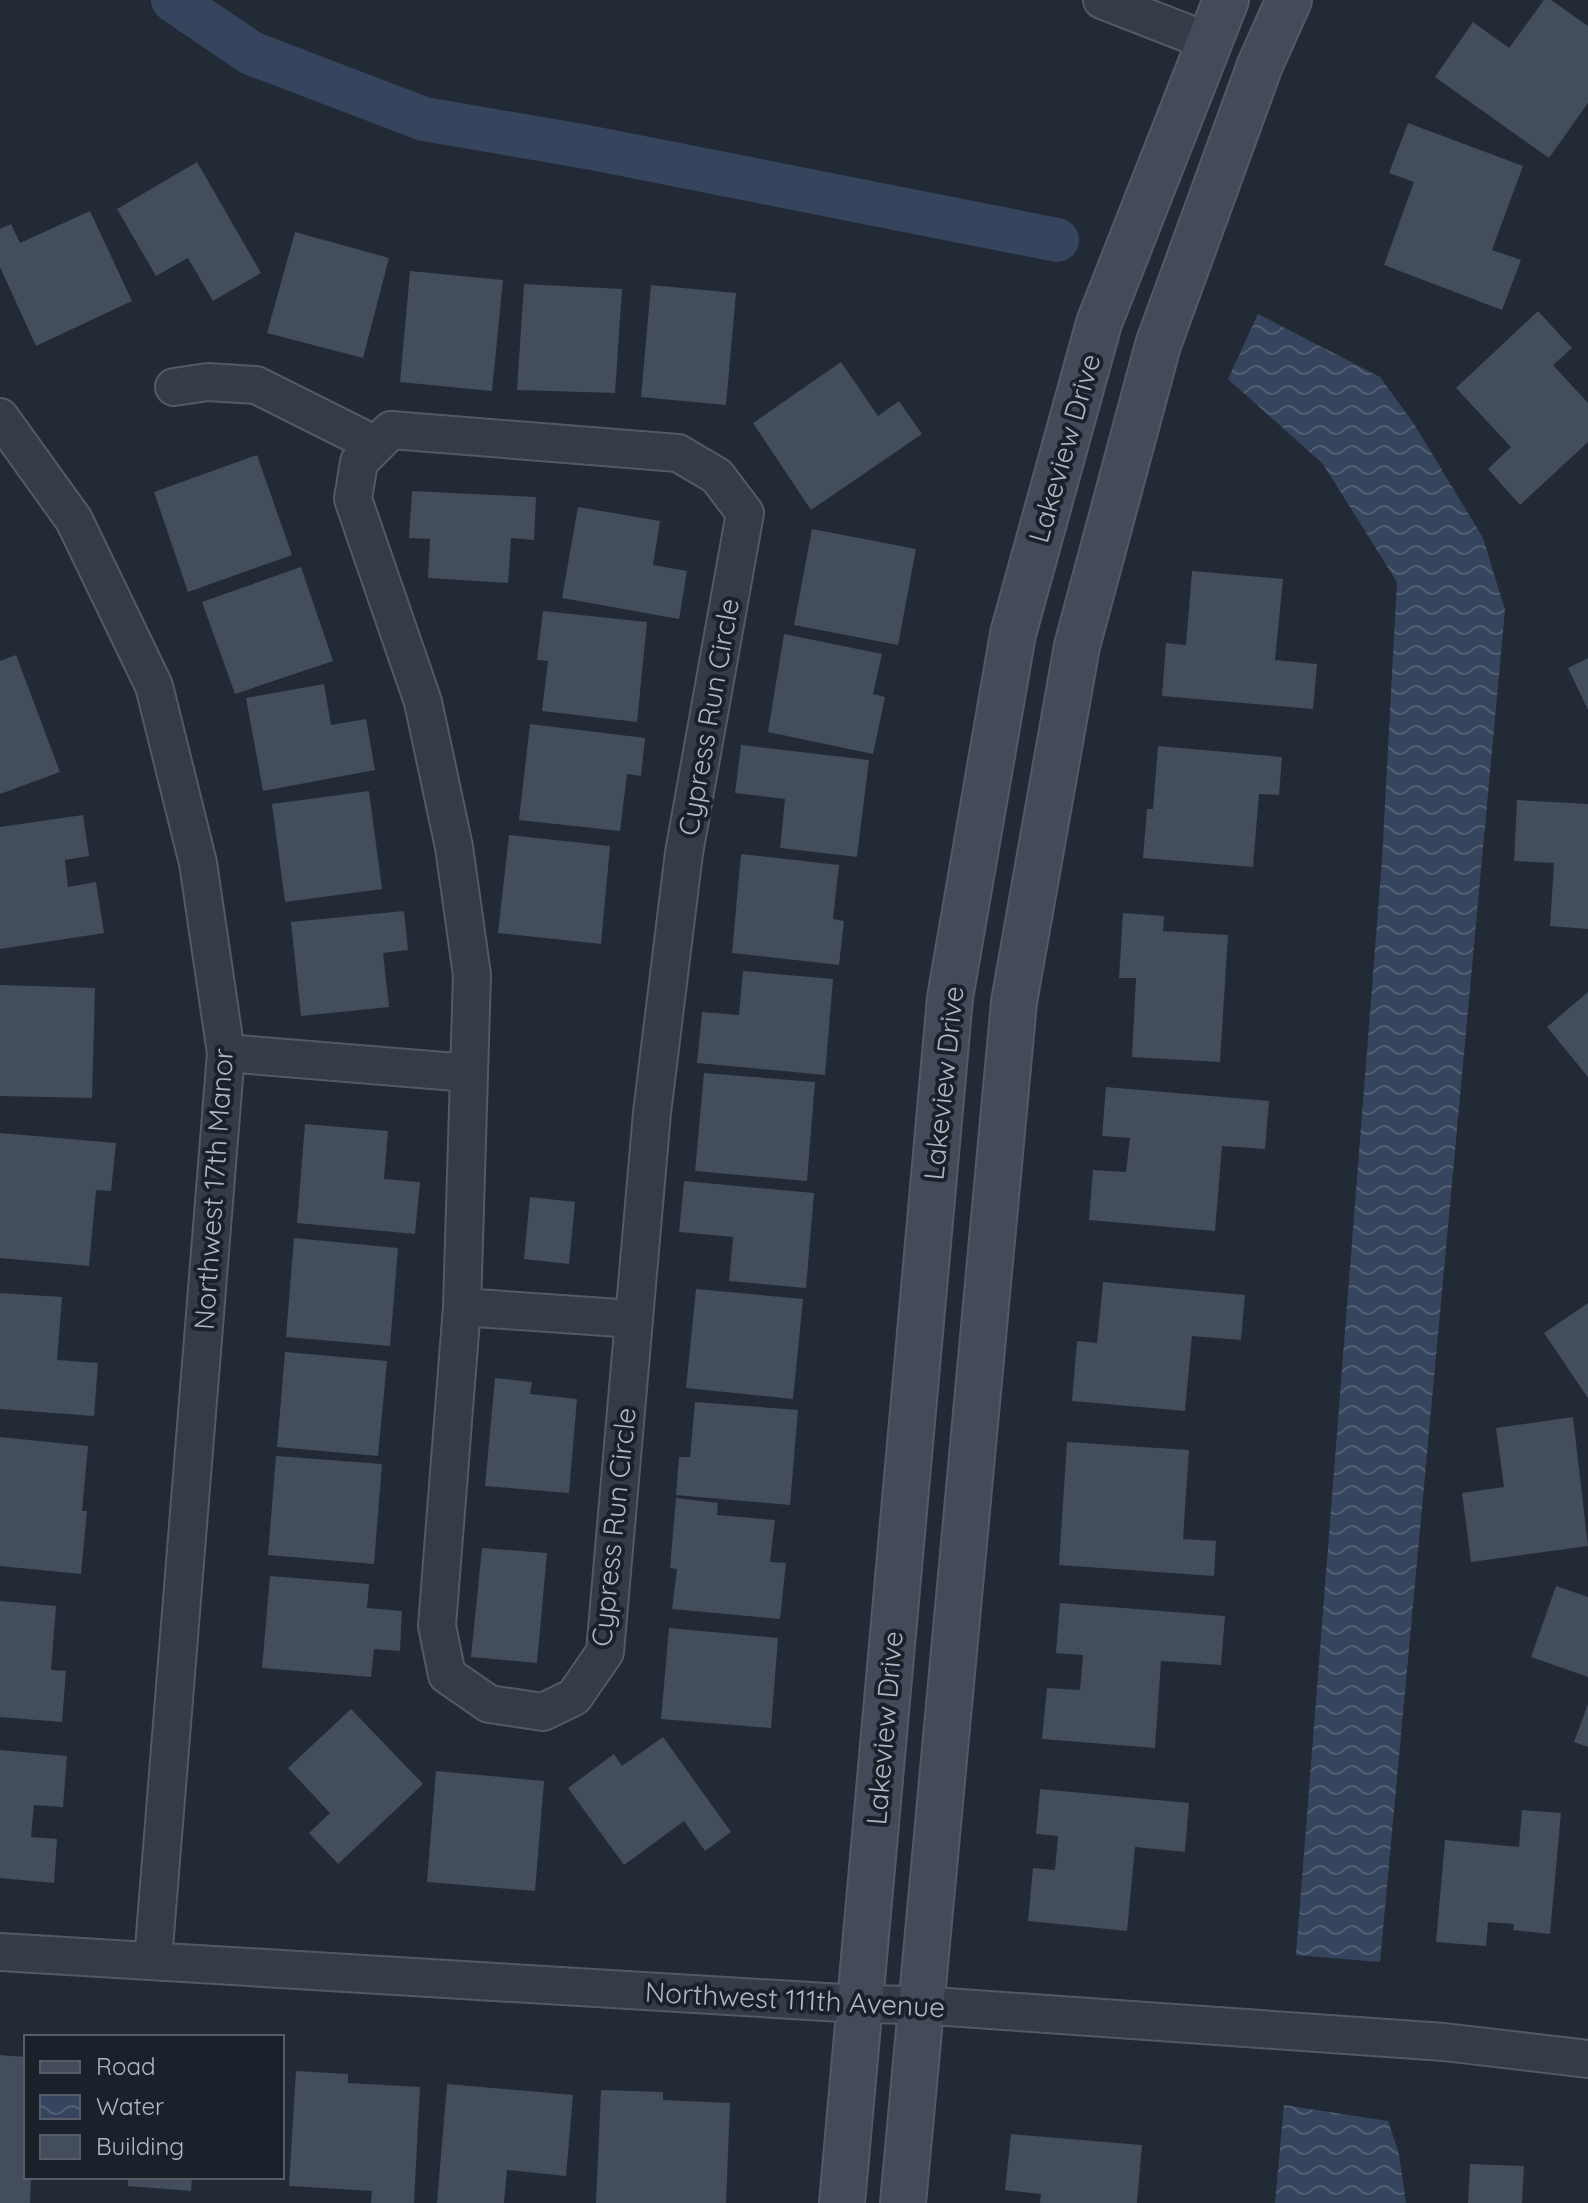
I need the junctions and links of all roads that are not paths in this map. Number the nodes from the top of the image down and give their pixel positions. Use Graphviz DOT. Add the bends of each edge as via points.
graph roads {
  1 [pos="1102,0"];
  2 [pos="1289,0"];
  3 [pos="1216,12"];
  4 [pos="174,387"];
  5 [pos="0,417"];
  6 [pos="376,445"];
  7 [pos="226,1053"];
  8 [pos="468,1073"];
  9 [pos="462,1307"];
  10 [pos="634,1319"];
  11 [pos="0,1952"];
  12 [pos="153,1960"];
  13 [pos="859,2004"];
  14 [pos="919,2005"];
  15 [pos="1588,2059"];
  16 [pos="842,2203"];
  17 [pos="903,2203"];
  1 -- 3 [label="street"];
  2 -- 14 [label="street" via="1260,65 1158,345 1077,646 1014,1002"];
  3 -- 13 [label="street, Lakeview Drive" via="1099,323 1013,634 950,998"];
  4 -- 6 [label="street" via="208,382 256,385"];
  5 -- 7 [label="street, Northwest 17th Manor" via="74,520 154,686 198,863"];
  6 -- 8 [label="street, Cypress Run Circle" via="359,462 353,499 423,702 454,847 472,975"];
  6 -- 10 [label="street, Cypress Run Circle" via="391,430 678,453 717,476 745,513 684,853 652,1113"];
  7 -- 8 [label="street"];
  7 -- 12 [label="street, Northwest 17th Manor"];
  8 -- 9 [label="street, Cypress Run Circle"];
  9 -- 10 [label="street"];
  9 -- 10 [label="street, Cypress Run Circle" via="437,1626 447,1675 489,1704 543,1712 574,1697 605,1652"];
  11 -- 12 [label="street, Northwest 111th Avenue"];
  12 -- 13 [label="street, Northwest 111th Avenue"];
  13 -- 14 [label="street, Northwest 111th Avenue"];
  13 -- 16 [label="street, Lakeview Drive"];
  14 -- 15 [label="street, Northwest 111th Avenue" via="1444,2042"];
  14 -- 17 [label="street"];
}
